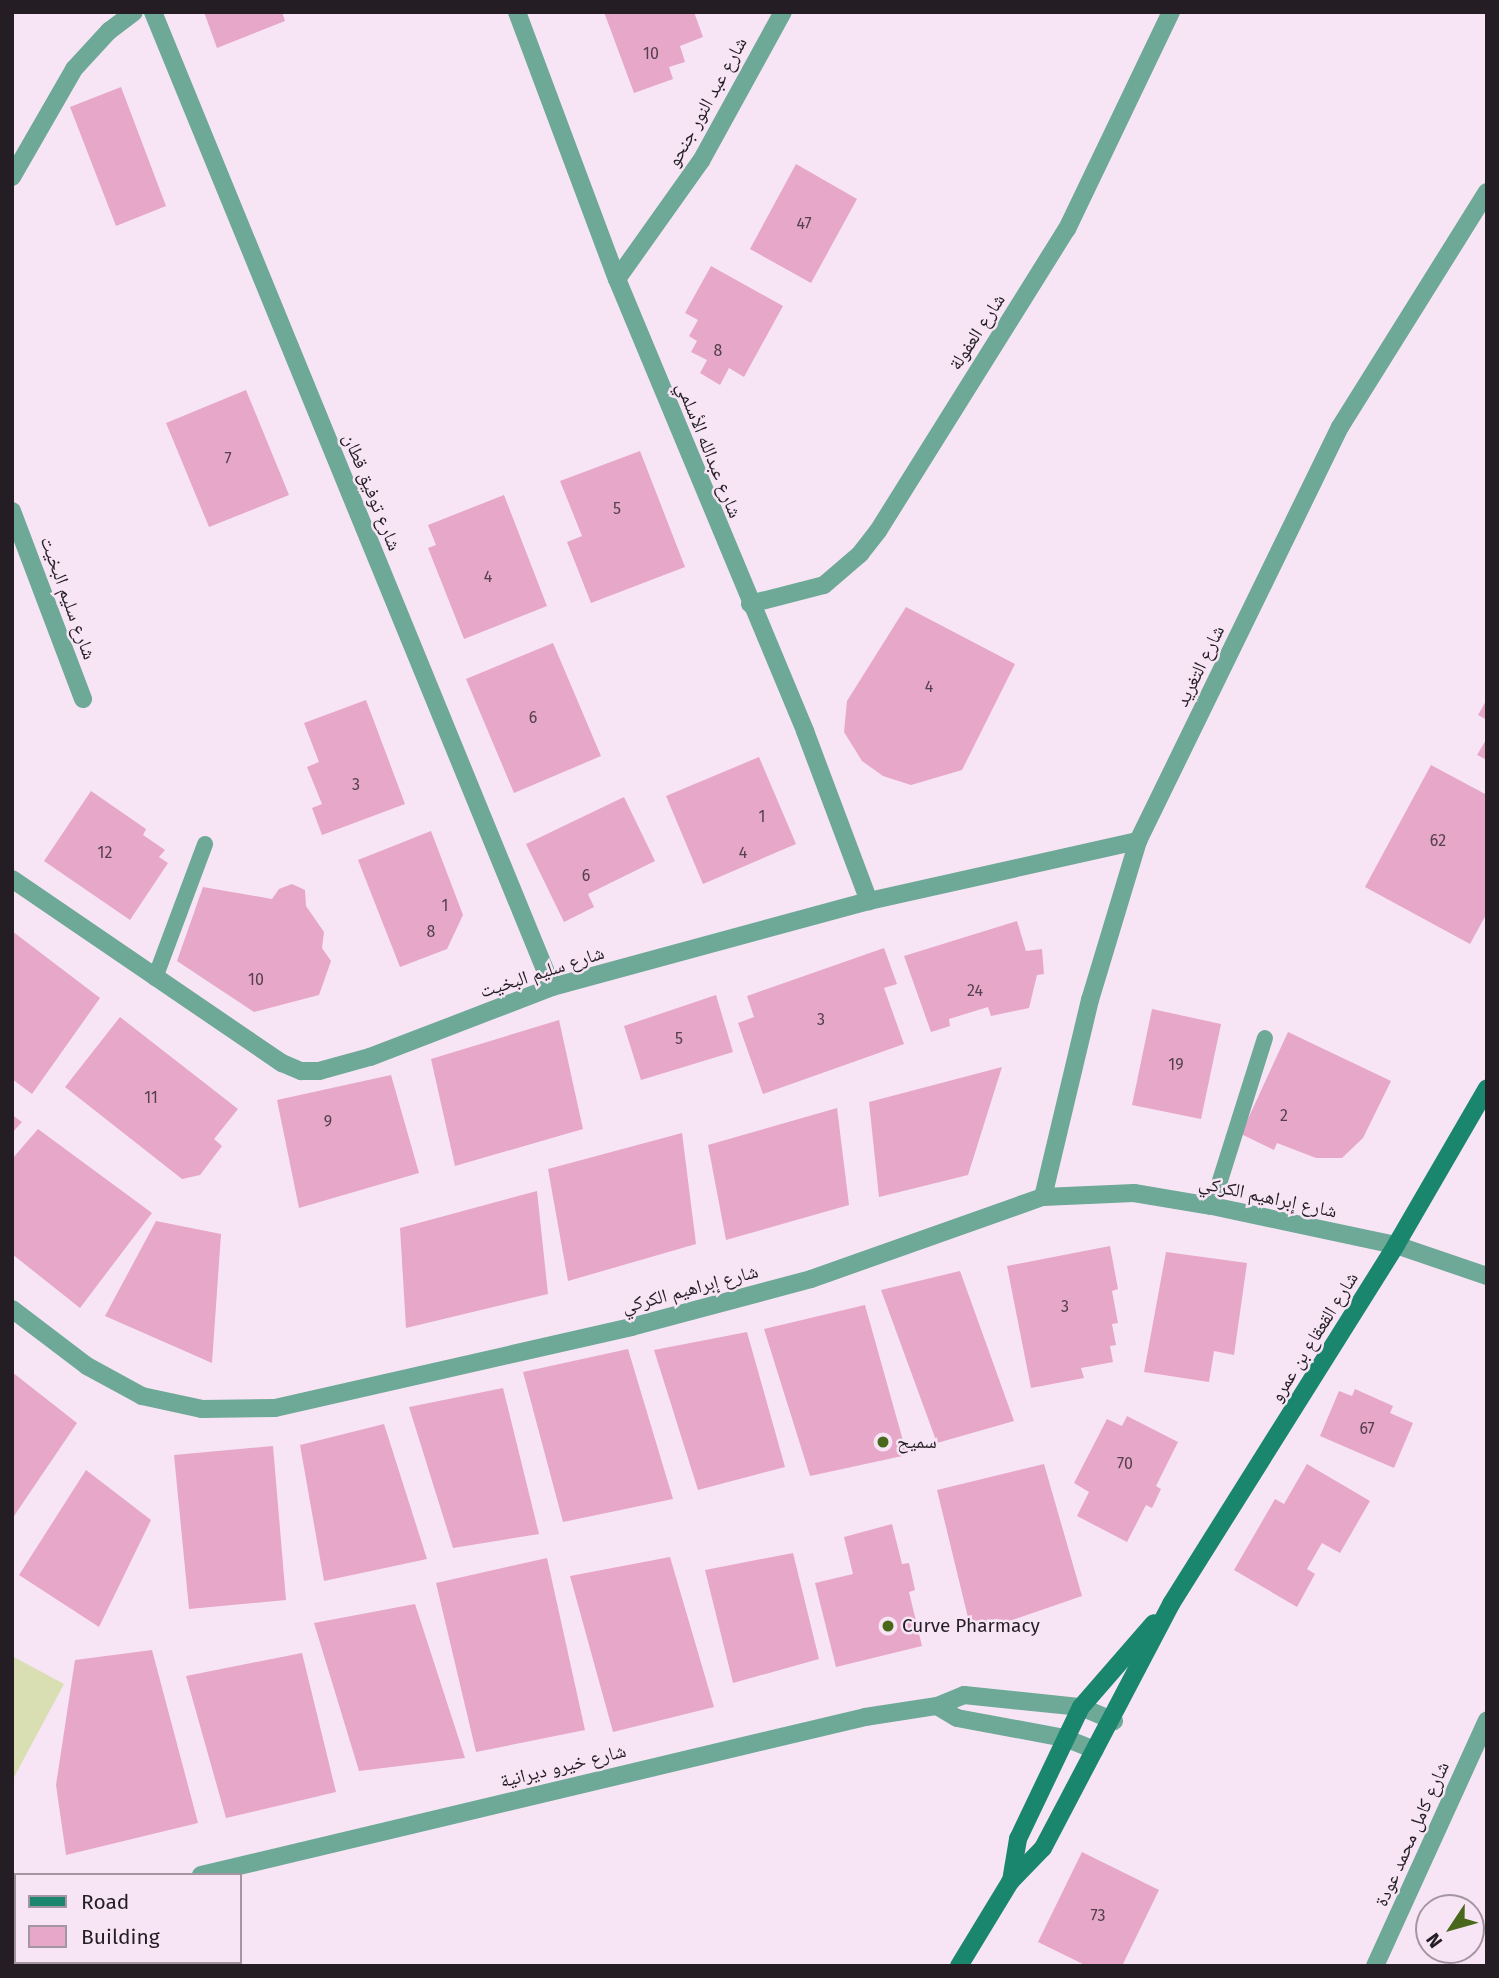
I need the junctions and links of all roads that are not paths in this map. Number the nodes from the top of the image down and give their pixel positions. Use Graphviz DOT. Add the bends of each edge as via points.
graph roads {
  1 [pos="134,12"];
  2 [pos="153,12"];
  3 [pos="517,12"];
  4 [pos="775,12"];
  5 [pos="783,12"];
  6 [pos="1171,12"];
  7 [pos="770,33"];
  8 [pos="12,177"];
  9 [pos="1487,192"];
  10 [pos="617,279"];
  11 [pos="12,511"];
  12 [pos="750,604"];
  13 [pos="83,699"];
  14 [pos="1138,841"];
  15 [pos="205,844"];
  16 [pos="12,879"];
  17 [pos="869,901"];
  18 [pos="155,978"];
  19 [pos="552,987"];
  20 [pos="1265,1038"];
  21 [pos="1487,1088"];
  22 [pos="1043,1197"];
  23 [pos="1212,1206"];
  24 [pos="1396,1245"];
  25 [pos="1487,1276"];
  26 [pos="12,1309"];
  27 [pos="1171,1604"];
  28 [pos="937,1706"];
  29 [pos="1082,1707"];
  30 [pos="1487,1720"];
  31 [pos="1114,1721"];
  32 [pos="1065,1738"];
  33 [pos="1095,1750"];
  34 [pos="209,1873"];
  35 [pos="1010,1882"];
  36 [pos="959,1966"];
  37 [pos="1375,1966"];
  1 -- 8 [label="street" via="74,69"];
  2 -- 19 [label="street, شارع توفيق قطان"];
  3 -- 10 [label="street, شارع عبدالله الأسلمي"];
  4 -- 7 [label="street"];
  5 -- 7 [label="street, شارع عبد النور جنحو"];
  6 -- 12 [label="street, شارع العفولة" via="1067,229 878,531 860,554 824,585"];
  7 -- 10 [label="street, شارع عبد النور جنحو" via="701,161"];
  9 -- 14 [label="street, شارع التغريد" via="1340,427"];
  10 -- 12 [label="street, شارع عبدالله الأسلمي"];
  11 -- 13 [label="street, شارع سليم البخيت"];
  12 -- 17 [label="street, شارع عبدالله الأسلمي" via="805,731"];
  14 -- 17 [label="street, شارع سليم البخيت"];
  14 -- 22 [label="street, شارع التغريد" via="1090,1000"];
  15 -- 18 [label="lane"];
  16 -- 18 [label="street, شارع سليم البخيت"];
  17 -- 19 [label="street, شارع سليم البخيت"];
  18 -- 19 [label="street, شارع سليم البخيت" via="301,1071 319,1071 370,1057"];
  20 -- 23 [label="lane"];
  21 -- 24 [label="street, شارع القعقاع بن عمرو"];
  22 -- 23 [label="street, شارع إبراهيم الكركي" via="1134,1193"];
  22 -- 26 [label="street, شارع إبراهيم الكركي" via="811,1279 604,1334 275,1408 202,1409 142,1396 87,1366"];
  23 -- 24 [label="street, شارع إبراهيم الكركي"];
  24 -- 25 [label="street, شارع إبراهيم الكركي"];
  24 -- 27 [label="street, شارع القعقاع بن عمرو"];
  27 -- 29 [label="street, شارع القعقاع بن عمرو"];
  27 -- 31 [label="street, شارع القعقاع بن عمرو"];
  28 -- 29 [label="street, شارع خيرو ديرانية" via="964,1695"];
  28 -- 32 [label="street" via="957,1718"];
  28 -- 34 [label="street, شارع خيرو ديرانية" via="825,1726"];
  29 -- 31 [label="street, شارع خيرو ديرانية"];
  29 -- 32 [label="street, شارع القعقاع بن عمرو"];
  30 -- 37 [label="street, شارع كامل محمد عودة"];
  31 -- 33 [label="street, شارع القعقاع بن عمرو"];
  32 -- 33 [label="street"];
  32 -- 35 [label="street, شارع القعقاع بن عمرو" via="1018,1839"];
  33 -- 35 [label="street, شارع القعقاع بن عمرو" via="1044,1848"];
  35 -- 36 [label="street, شارع القعقاع بن عمرو"];
}
